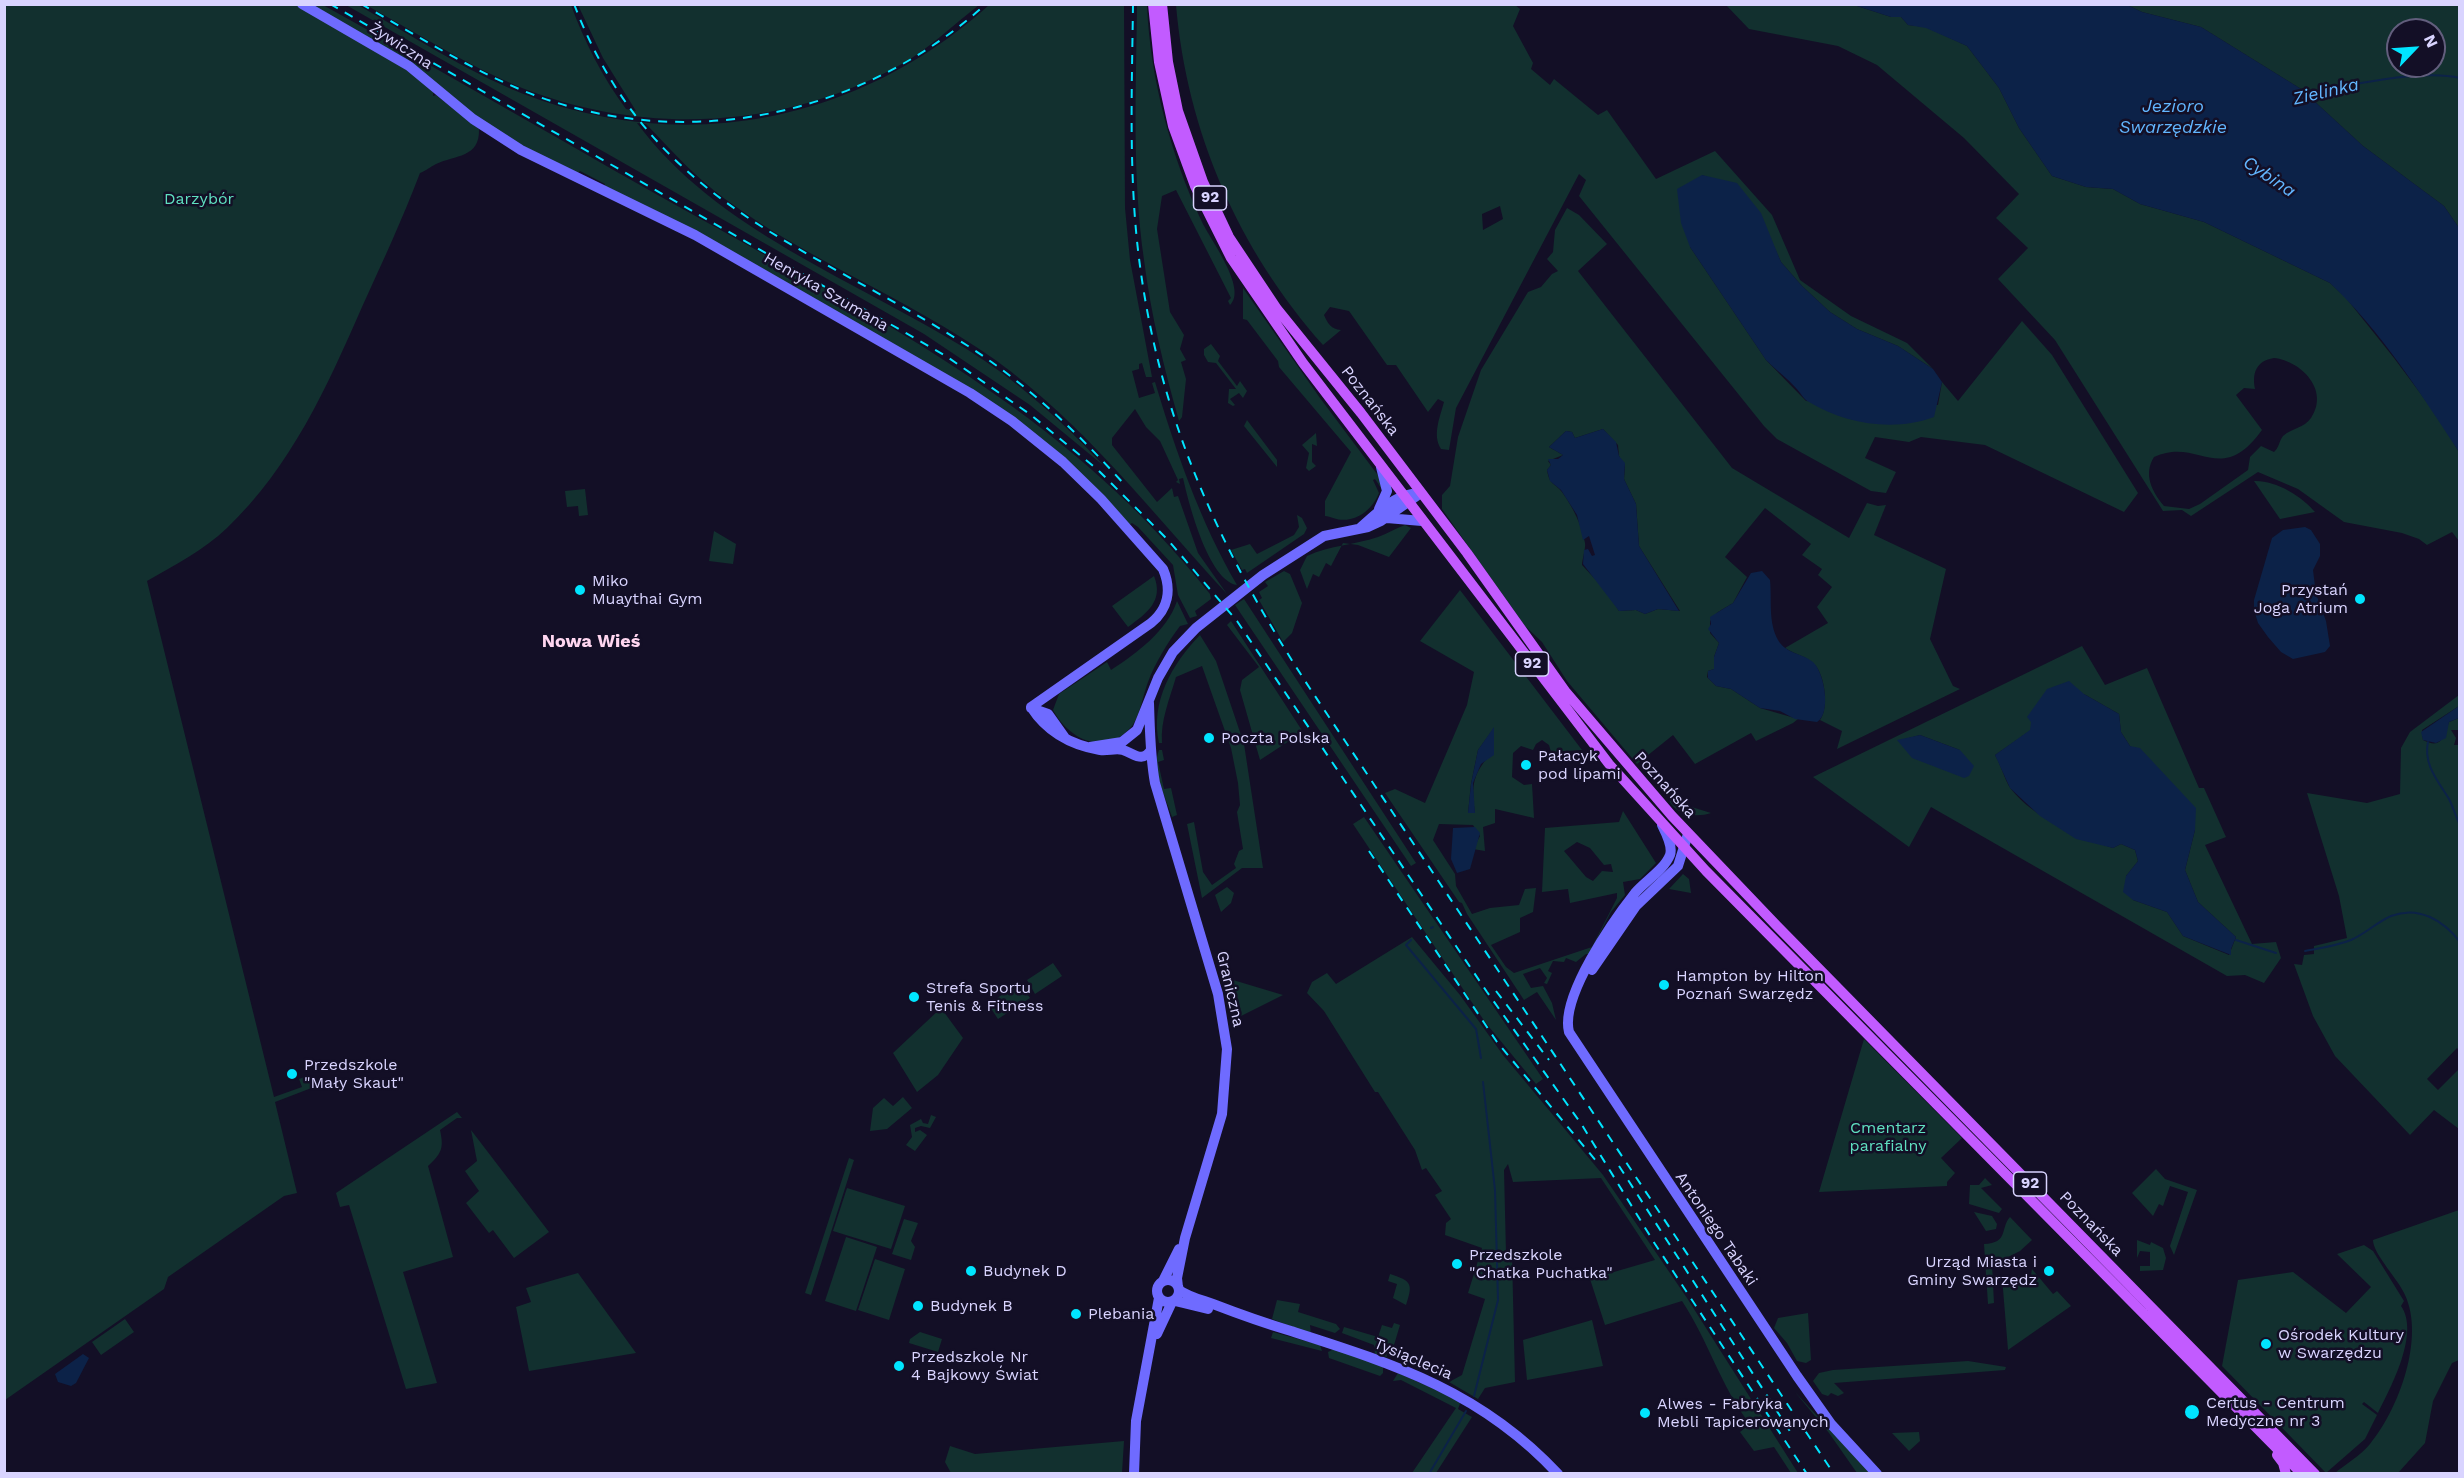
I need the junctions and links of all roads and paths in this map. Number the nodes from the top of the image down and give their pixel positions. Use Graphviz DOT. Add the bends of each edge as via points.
graph roads {
  1 [pos="302,4"];
  2 [pos="1153,4"];
  3 [pos="1162,4"];
  4 [pos="448,100"];
  5 [pos="1381,466"];
  6 [pos="1421,493"];
  7 [pos="1406,499"];
  8 [pos="1373,516"];
  9 [pos="1387,518"];
  10 [pos="1422,521"];
  11 [pos="1358,529"];
  12 [pos="1050,694"];
  13 [pos="1149,703"];
  14 [pos="1031,707"];
  15 [pos="1048,714"];
  16 [pos="1131,735"];
  17 [pos="1150,738"];
  18 [pos="1066,739"];
  19 [pos="1090,747"];
  20 [pos="1151,750"];
  21 [pos="1133,756"];
  22 [pos="1155,783"];
  23 [pos="1662,825"];
  24 [pos="1689,834"];
  25 [pos="1685,849"];
  26 [pos="1670,856"];
  27 [pos="1701,865"];
  28 [pos="1678,866"];
  29 [pos="1579,987"];
  30 [pos="1185,1238"];
  31 [pos="1163,1281"];
  32 [pos="1179,1288"];
  33 [pos="1159,1298"];
  34 [pos="1174,1301"];
  35 [pos="1234,1314"];
  36 [pos="1152,1345"];
  37 [pos="2266,1437"];
  38 [pos="1134,1473"];
  39 [pos="1558,1473"];
  40 [pos="1877,1473"];
  41 [pos="2286,1473"];
  42 [pos="2302,1473"];
  43 [pos="2315,1473"];
  1 -- 4 [label="street, Żywiczna" via="409,66"];
  2 -- 5 [label="main road, Poznańska / 92" via="1159,62 1171,117 1189,173 1211,222 1261,303"];
  3 -- 6 [label="main road, Poznańska / 92" via="1178,111 1222,224 1277,309"];
  4 -- 12 [label="street, Henryka Szumana" via="521,150 695,235 978,399 1063,462 1101,499 1163,569 1168,589 1166,604 1159,616"];
  5 -- 7 [label="main road, Poznańska / 92"];
  5 -- 8 [label="street" via="1387,491"];
  6 -- 7 [label="street"];
  6 -- 24 [label="main road, Poznańska / 92" via="1565,691"];
  7 -- 8 [label="street"];
  7 -- 9 [label="street"];
  7 -- 10 [label="main road, Poznańska / 92"];
  8 -- 11 [label="street"];
  9 -- 10 [label="street"];
  9 -- 11 [label="street"];
  10 -- 23 [label="main road, Poznańska / 92" via="1603,756"];
  11 -- 13 [label="street" via="1329,534 1307,545 1206,620 1169,658"];
  12 -- 14 [label="street, Henryka Szumana"];
  12 -- 15 [label="street"];
  13 -- 16 [label="street"];
  13 -- 17 [label="street"];
  14 -- 15 [label="street"];
  14 -- 18 [label="street" via="1047,728"];
  15 -- 18 [label="street"];
  16 -- 17 [label="street" via="1143,732"];
  16 -- 19 [label="street" via="1119,743"];
  16 -- 21 [label="street" via="1126,747"];
  17 -- 20 [label="street"];
  18 -- 19 [label="street"];
  19 -- 21 [label="street" via="1122,750"];
  20 -- 21 [label="street" via="1143,757"];
  20 -- 22 [label="street, Graniczna"];
  21 -- 22 [label="street, Graniczna"];
  22 -- 30 [label="street, Graniczna" via="1218,994 1227,1041 1222,1114"];
  23 -- 25 [label="main road, Poznańska / 92"];
  23 -- 26 [label="street"];
  24 -- 25 [label="street, Antoniego Tabaki"];
  24 -- 43 [label="main road, Poznańska / 92"];
  25 -- 26 [label="street, Antoniego Tabaki"];
  25 -- 27 [label="main road, Poznańska / 92"];
  25 -- 28 [label="street, Antoniego Tabaki"];
  26 -- 29 [label="street, Antoniego Tabaki" via="1631,898 1594,954"];
  27 -- 28 [label="street"];
  27 -- 37 [label="main road, Poznańska / 92"];
  28 -- 29 [label="street, Antoniego Tabaki" via="1636,906"];
  29 -- 40 [label="street, Antoniego Tabaki" via="1568,1015 1568,1029 1575,1045 1809,1394"];
  30 -- 31 [label="street, Graniczna"];
  30 -- 32 [label="street, Graniczna" via="1177,1278"];
  31 -- 32 [label="street" via="1172,1281"];
  31 -- 33 [label="street" via="1157,1288"];
  32 -- 34 [label="street"];
  32 -- 35 [label="street, Tysiąclecia"];
  33 -- 34 [label="street" via="1163,1302"];
  33 -- 36 [label="street"];
  34 -- 35 [label="street, Tysiąclecia"];
  34 -- 36 [label="street"];
  35 -- 39 [label="street, Tysiąclecia" via="1382,1360 1435,1383 1498,1421"];
  36 -- 38 [label="street" via="1136,1421"];
  37 -- 41 [label="main road"];
  37 -- 42 [label="main road, Poznańska / 92"];
}
